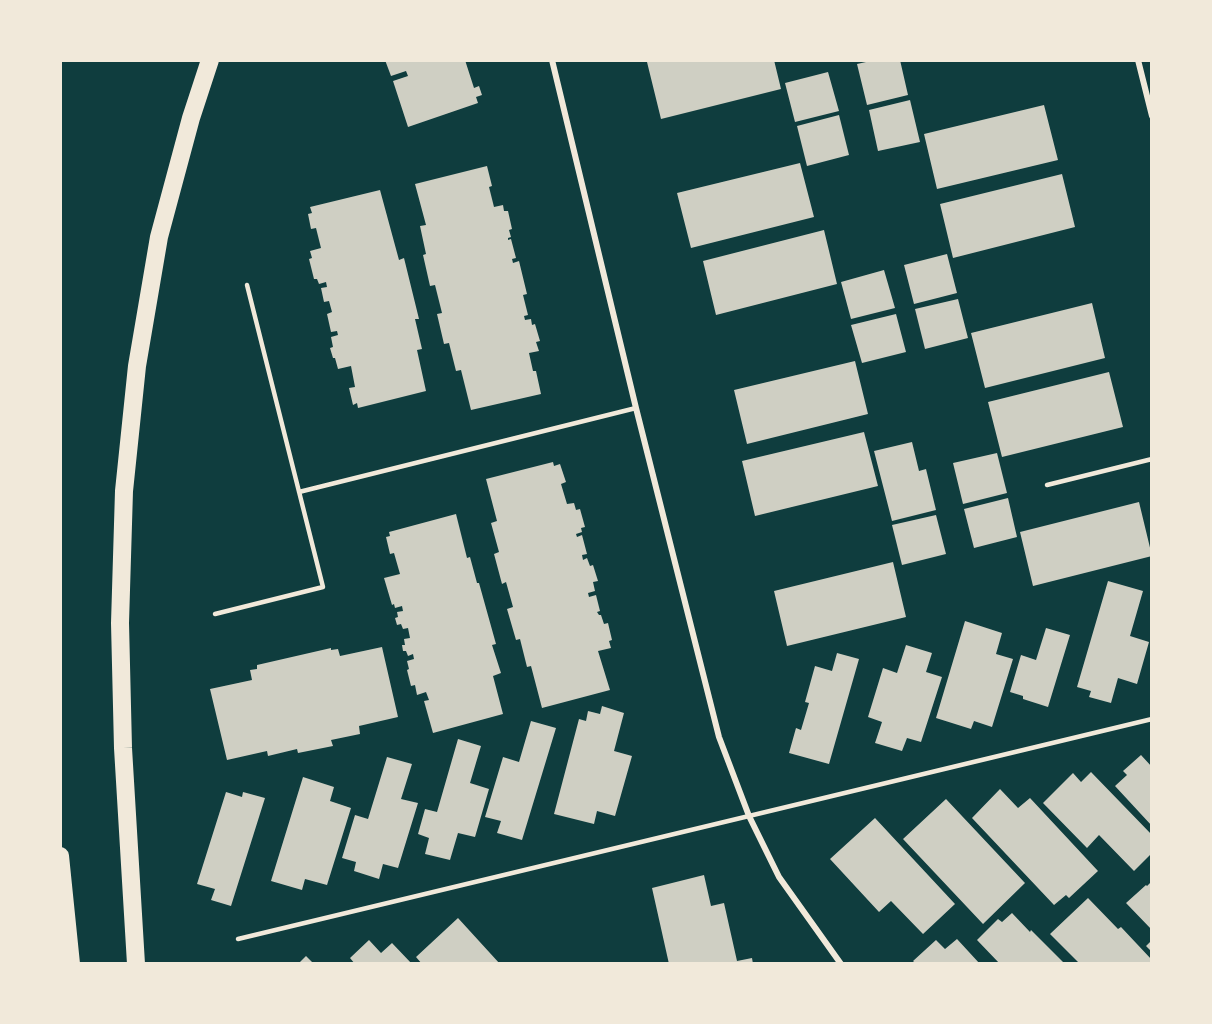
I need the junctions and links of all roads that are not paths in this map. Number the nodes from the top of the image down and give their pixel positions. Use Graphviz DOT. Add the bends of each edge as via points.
graph roads {
  1 [pos="210,60"];
  2 [pos="552,60"];
  3 [pos="1138,60"];
  4 [pos="1152,116"];
  5 [pos="247,285"];
  6 [pos="636,408"];
  7 [pos="1152,459"];
  8 [pos="1047,485"];
  9 [pos="299,492"];
  10 [pos="215,614"];
  11 [pos="1152,719"];
  12 [pos="749,816"];
  13 [pos="60,856"];
  14 [pos="238,939"];
  15 [pos="71,964"];
  16 [pos="136,964"];
  17 [pos="841,964"];
  1 -- 16 [label="highway" via="159,237 137,366 124,491 122,703"];
  2 -- 6 [label="street"];
  3 -- 4 [label="street"];
  5 -- 9 [label="lane"];
  6 -- 9 [label="lane"];
  6 -- 12 [label="street" via="719,737"];
  7 -- 8 [label="lane"];
  9 -- 10 [label="lane" via="323,587"];
  11 -- 12 [label="lane"];
  12 -- 14 [label="lane"];
  12 -- 17 [label="street" via="779,877"];
  13 -- 15 [label="highway"];
}
